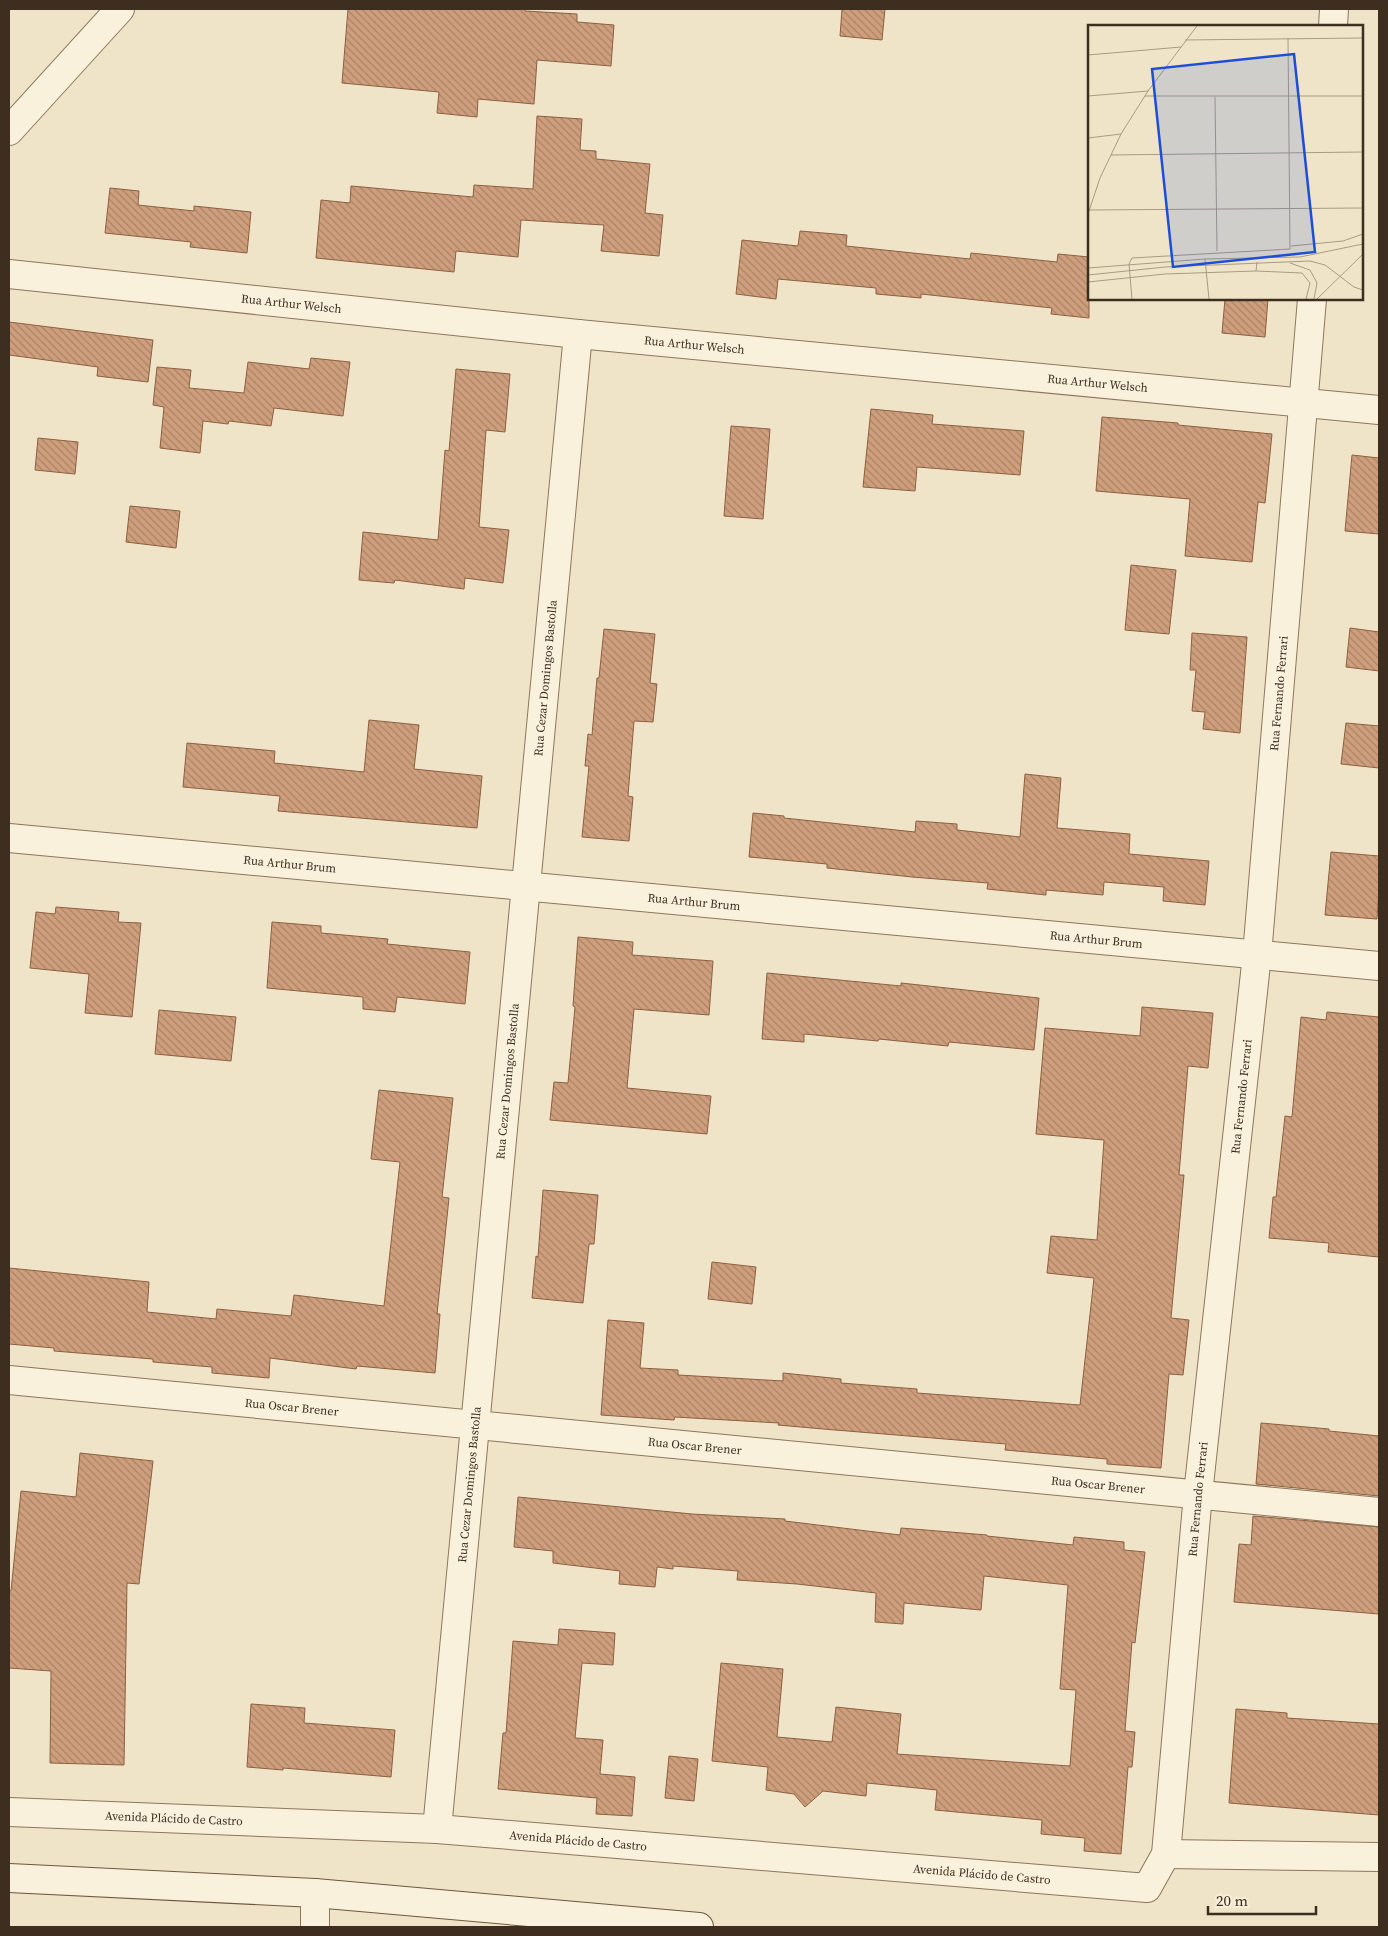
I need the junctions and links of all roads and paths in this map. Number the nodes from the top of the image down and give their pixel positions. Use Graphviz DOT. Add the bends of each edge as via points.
graph roads {
  1 [pos="120,9"];
  2 [pos="1334,9"];
  3 [pos="1333,25"];
  4 [pos="9,131"];
  5 [pos="9,274"];
  6 [pos="1312,300"];
  7 [pos="578,334"];
  8 [pos="1305,402"];
  9 [pos="1379,410"];
  10 [pos="9,838"];
  11 [pos="526,886"];
  12 [pos="1257,955"];
  13 [pos="1379,966"];
  14 [pos="9,1380"];
  15 [pos="475,1425"];
  16 [pos="1198,1494"];
  17 [pos="1379,1512"];
  18 [pos="9,1812"];
  19 [pos="437,1829"];
  20 [pos="1166,1854"];
  21 [pos="1379,1858"];
  22 [pos="9,1878"];
  23 [pos="1148,1888"];
  24 [pos="315,1893"];
  25 [pos="315,1927"];
  26 [pos="699,1927"];
  1 -- 4 [label="street"];
  2 -- 3 [label="street"];
  5 -- 7 [label="street, Rua Arthur Welsch"];
  6 -- 8 [label="street, Rua Fernando Ferrari"];
  7 -- 8 [label="street, Rua Arthur Welsch"];
  7 -- 11 [label="street, Rua Cezar Domingos Bastolla"];
  8 -- 9 [label="street, Rua Arthur Welsch"];
  8 -- 12 [label="street, Rua Fernando Ferrari"];
  10 -- 11 [label="street, Rua Arthur Brum"];
  11 -- 12 [label="street, Rua Arthur Brum"];
  11 -- 15 [label="street, Rua Cezar Domingos Bastolla"];
  12 -- 13 [label="street, Rua Arthur Brum"];
  12 -- 16 [label="street, Rua Fernando Ferrari"];
  14 -- 15 [label="street, Rua Oscar Brener"];
  15 -- 16 [label="street, Rua Oscar Brener"];
  15 -- 19 [label="street, Rua Cezar Domingos Bastolla"];
  16 -- 17 [label="street, Rua Oscar Brener"];
  16 -- 20 [label="street, Rua Fernando Ferrari"];
  18 -- 19 [label="street, Avenida Plácido de Castro"];
  19 -- 23 [label="street, Avenida Plácido de Castro"];
  20 -- 21 [label="street"];
  20 -- 23 [label="street, Rua Fernando Ferrari"];
  22 -- 24 [label="street"];
  24 -- 25 [label="street"];
  24 -- 26 [label="street"];
}
